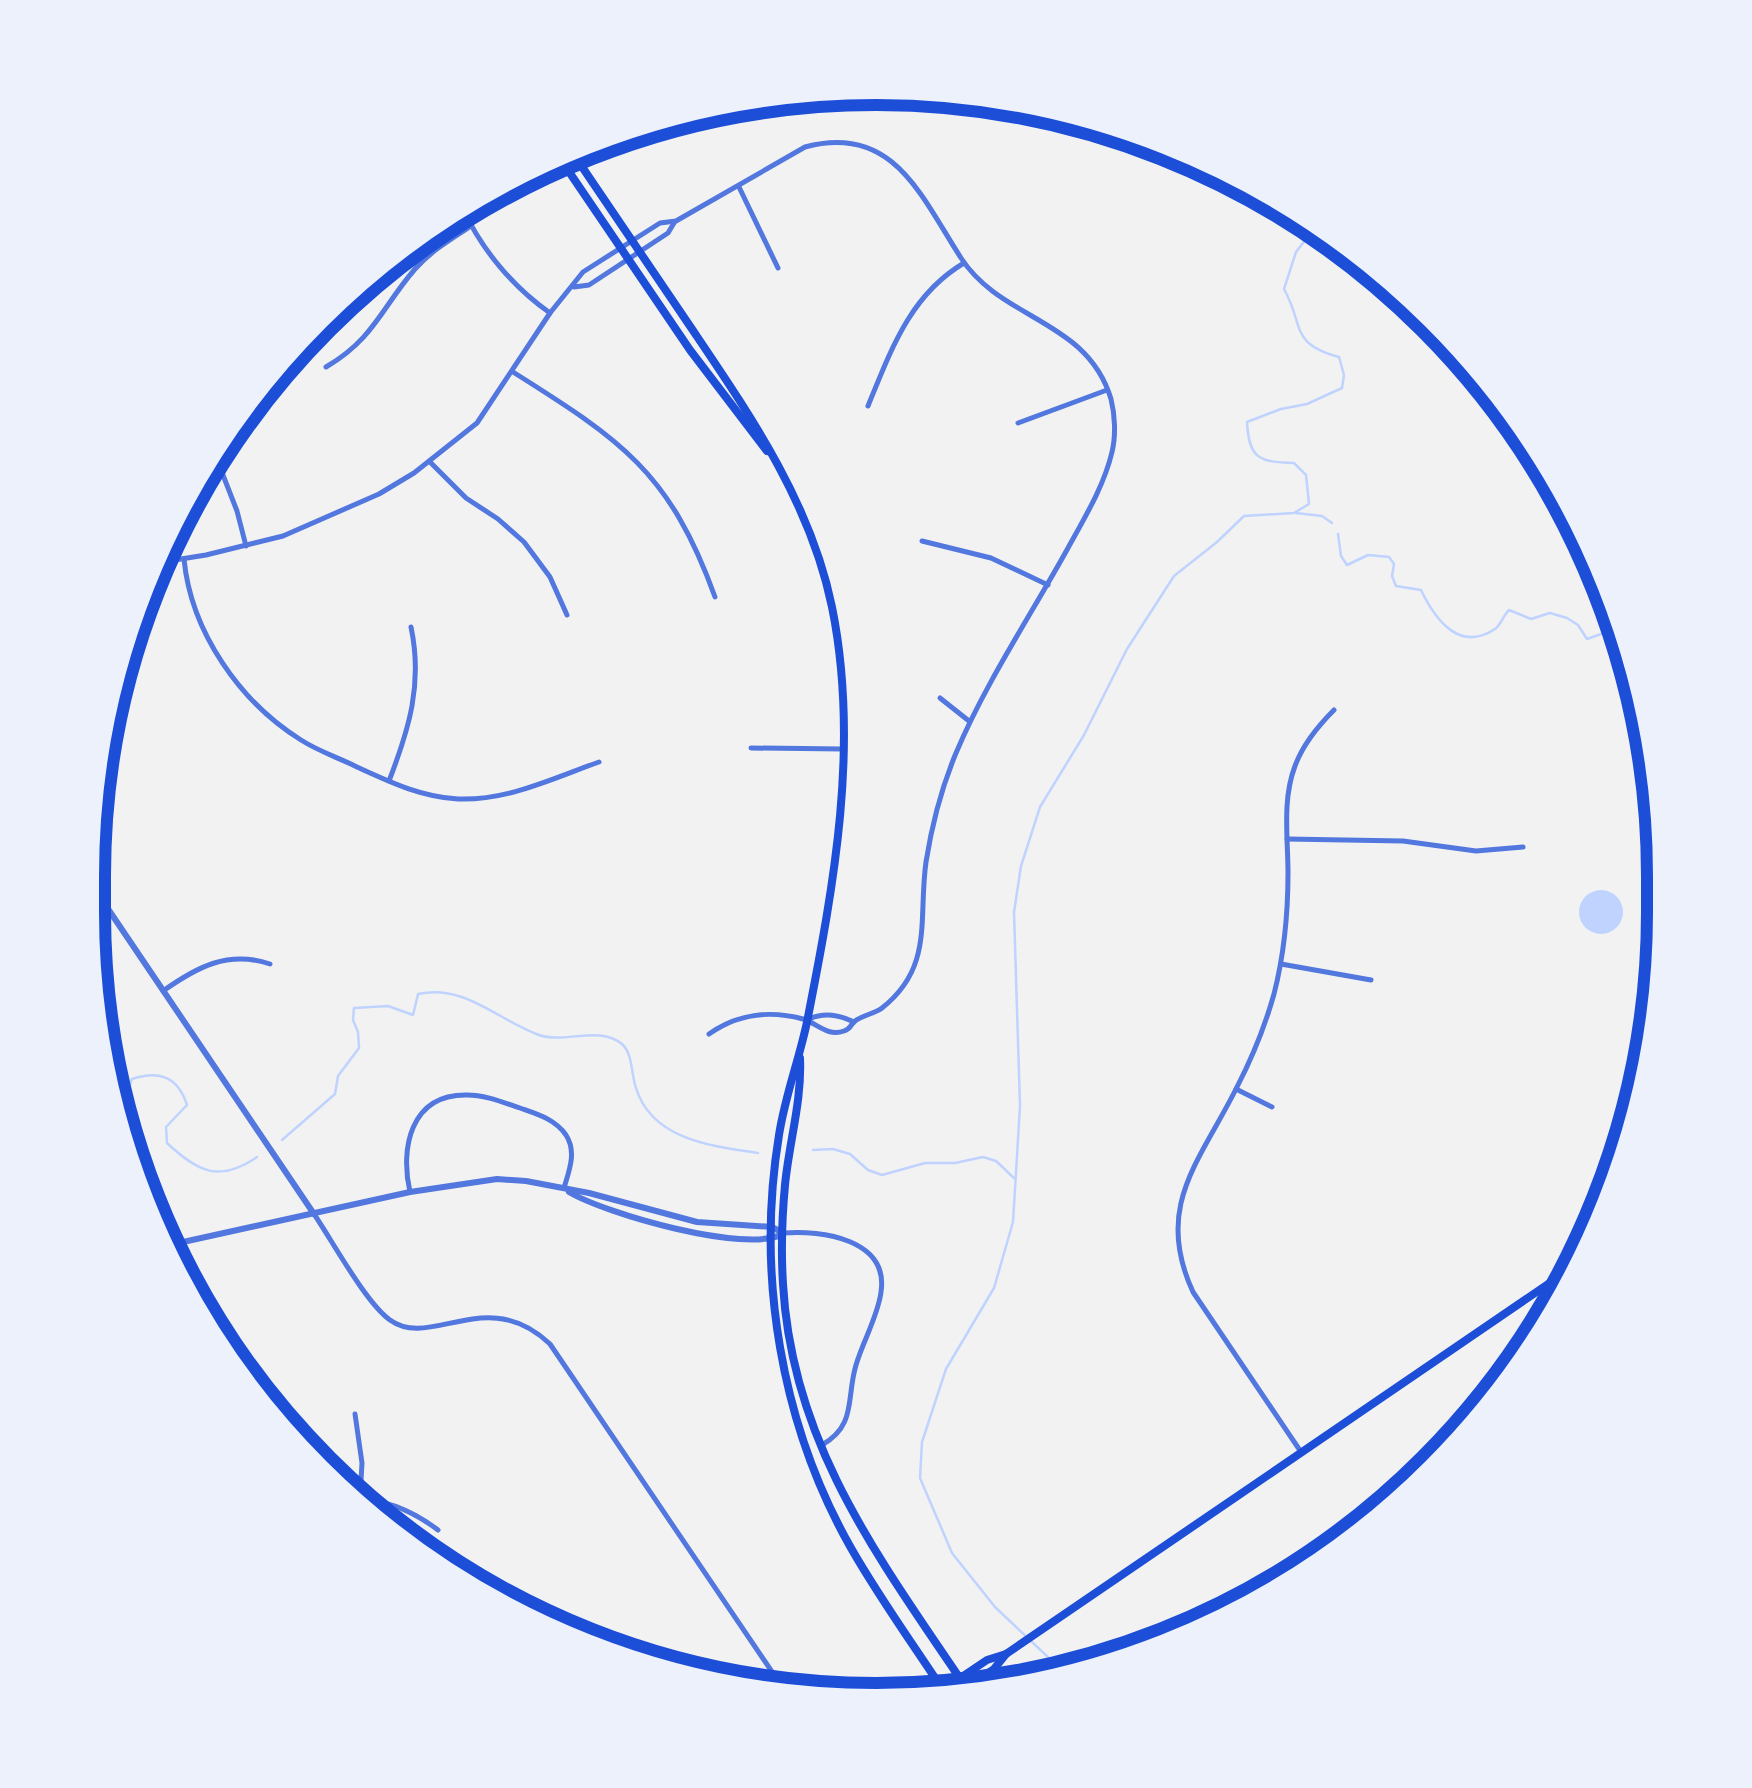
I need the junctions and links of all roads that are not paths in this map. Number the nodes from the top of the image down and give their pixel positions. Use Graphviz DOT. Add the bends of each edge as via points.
graph roads {
  1 [pos="580,164"];
  2 [pos="568,170"];
  3 [pos="739,187"];
  4 [pos="676,221"];
  5 [pos="469,222"];
  6 [pos="471,226"];
  7 [pos="632,240"];
  8 [pos="620,247"];
  9 [pos="639,252"];
  10 [pos="628,259"];
  11 [pos="964,263"];
  12 [pos="778,268"];
  13 [pos="574,287"];
  14 [pos="550,313"];
  15 [pos="326,366"];
  16 [pos="513,372"];
  17 [pos="1107,390"];
  18 [pos="868,406"];
  19 [pos="1018,423"];
  20 [pos="774,458"];
  21 [pos="430,462"];
  22 [pos="221,469"];
  23 [pos="922,541"];
  24 [pos="246,546"];
  25 [pos="184,559"];
  26 [pos="173,561"];
  27 [pos="1048,586"];
  28 [pos="715,596"];
  29 [pos="566,614"];
  30 [pos="411,628"];
  31 [pos="940,698"];
  32 [pos="1334,710"];
  33 [pos="970,722"];
  34 [pos="752,748"];
  35 [pos="845,749"];
  36 [pos="599,762"];
  37 [pos="388,781"];
  38 [pos="1287,839"];
  39 [pos="1523,848"];
  40 [pos="105,905"];
  41 [pos="270,964"];
  42 [pos="1281,964"];
  43 [pos="1370,980"];
  44 [pos="164,991"];
  45 [pos="807,1020"];
  46 [pos="854,1022"];
  47 [pos="710,1034"];
  48 [pos="800,1053"];
  49 [pos="1236,1089"];
  50 [pos="1272,1107"];
  51 [pos="564,1188"];
  52 [pos="410,1192"];
  53 [pos="314,1214"];
  54 [pos="772,1227"];
  55 [pos="784,1234"];
  56 [pos="772,1240"];
  57 [pos="180,1243"];
  58 [pos="1553,1280"];
  59 [pos="355,1414"];
  60 [pos="820,1446"];
  61 [pos="1301,1452"];
  62 [pos="359,1483"];
  63 [pos="379,1501"];
  64 [pos="438,1530"];
  65 [pos="1006,1654"];
  66 [pos="987,1674"];
  67 [pos="775,1676"];
  68 [pos="960,1678"];
  69 [pos="937,1680"];
  1 -- 7 [label="main road"];
  2 -- 8 [label="main road"];
  3 -- 4 [label="street"];
  3 -- 11 [label="street" via="805,147 850,142 872,148 908,177"];
  3 -- 12 [label="street"];
  4 -- 7 [label="street"];
  4 -- 9 [label="street"];
  5 -- 6 [label="street"];
  6 -- 14 [label="street" via="508,276"];
  6 -- 15 [label="street" via="416,269 364,340"];
  7 -- 8 [label="street"];
  7 -- 9 [label="main road"];
  8 -- 10 [label="main road"];
  8 -- 13 [label="street" via="583,272"];
  9 -- 10 [label="street"];
  9 -- 20 [label="main road"];
  10 -- 13 [label="street" via="589,285"];
  10 -- 20 [label="main road"];
  11 -- 17 [label="street" via="997,296 1072,340"];
  11 -- 18 [label="street" via="909,313"];
  13 -- 14 [label="street"];
  14 -- 16 [label="street"];
  16 -- 21 [label="street" via="478,423"];
  16 -- 28 [label="street" via="606,432 649,474 679,517"];
  17 -- 19 [label="street"];
  17 -- 27 [label="street" via="1114,447 1092,505"];
  20 -- 35 [label="main road" via="822,566 839,654"];
  21 -- 24 [label="street" via="332,517"];
  21 -- 29 [label="street" via="524,542"];
  22 -- 24 [label="street"];
  23 -- 27 [label="street" via="991,558"];
  24 -- 25 [label="street"];
  25 -- 26 [label="street"];
  25 -- 37 [label="street" via="199,616 243,690 305,742"];
  27 -- 33 [label="street"];
  30 -- 37 [label="street" via="416,696"];
  31 -- 33 [label="street"];
  32 -- 38 [label="street" via="1294,769"];
  33 -- 46 [label="street" via="939,797 918,960 895,996"];
  34 -- 35 [label="street"];
  35 -- 45 [label="main road" via="842,810"];
  36 -- 37 [label="street" via="482,798 428,796"];
  38 -- 39 [label="street"];
  38 -- 42 [label="street"];
  40 -- 44 [label="street"];
  41 -- 44 [label="street" via="253,958 212,962"];
  42 -- 43 [label="street"];
  42 -- 49 [label="street"];
  44 -- 53 [label="street"];
  45 -- 46 [label="street" via="820,1014"];
  45 -- 46 [label="street" via="820,1030 841,1032"];
  45 -- 47 [label="street" via="742,1016"];
  45 -- 48 [label="main road"];
  48 -- 54 [label="main road" via="778,1136"];
  48 -- 55 [label="main road"];
  49 -- 50 [label="street"];
  49 -- 61 [label="street" via="1185,1184 1177,1243 1182,1268 1206,1312"];
  51 -- 52 [label="street" via="497,1179"];
  51 -- 52 [label="street" via="571,1151 555,1124 488,1097 463,1095 432,1106 410,1132 404,1162"];
  51 -- 54 [label="street" via="697,1222"];
  51 -- 56 [label="street" via="587,1202 657,1223"];
  52 -- 53 [label="street"];
  53 -- 57 [label="street"];
  53 -- 67 [label="street" via="392,1322 418,1328 503,1318 550,1344"];
  54 -- 55 [label="street"];
  54 -- 56 [label="main road"];
  55 -- 56 [label="street"];
  55 -- 60 [label="main road" via="789,1338"];
  55 -- 60 [label="street" via="850,1241 870,1257 882,1280 847,1420"];
  56 -- 69 [label="main road" via="780,1348 810,1459 852,1550"];
  58 -- 61 [label="main road"];
  59 -- 62 [label="street"];
  60 -- 68 [label="main road" via="853,1516"];
  61 -- 65 [label="main road"];
  63 -- 64 [label="street"];
  65 -- 66 [label="main road"];
  65 -- 68 [label="main road"];
}
